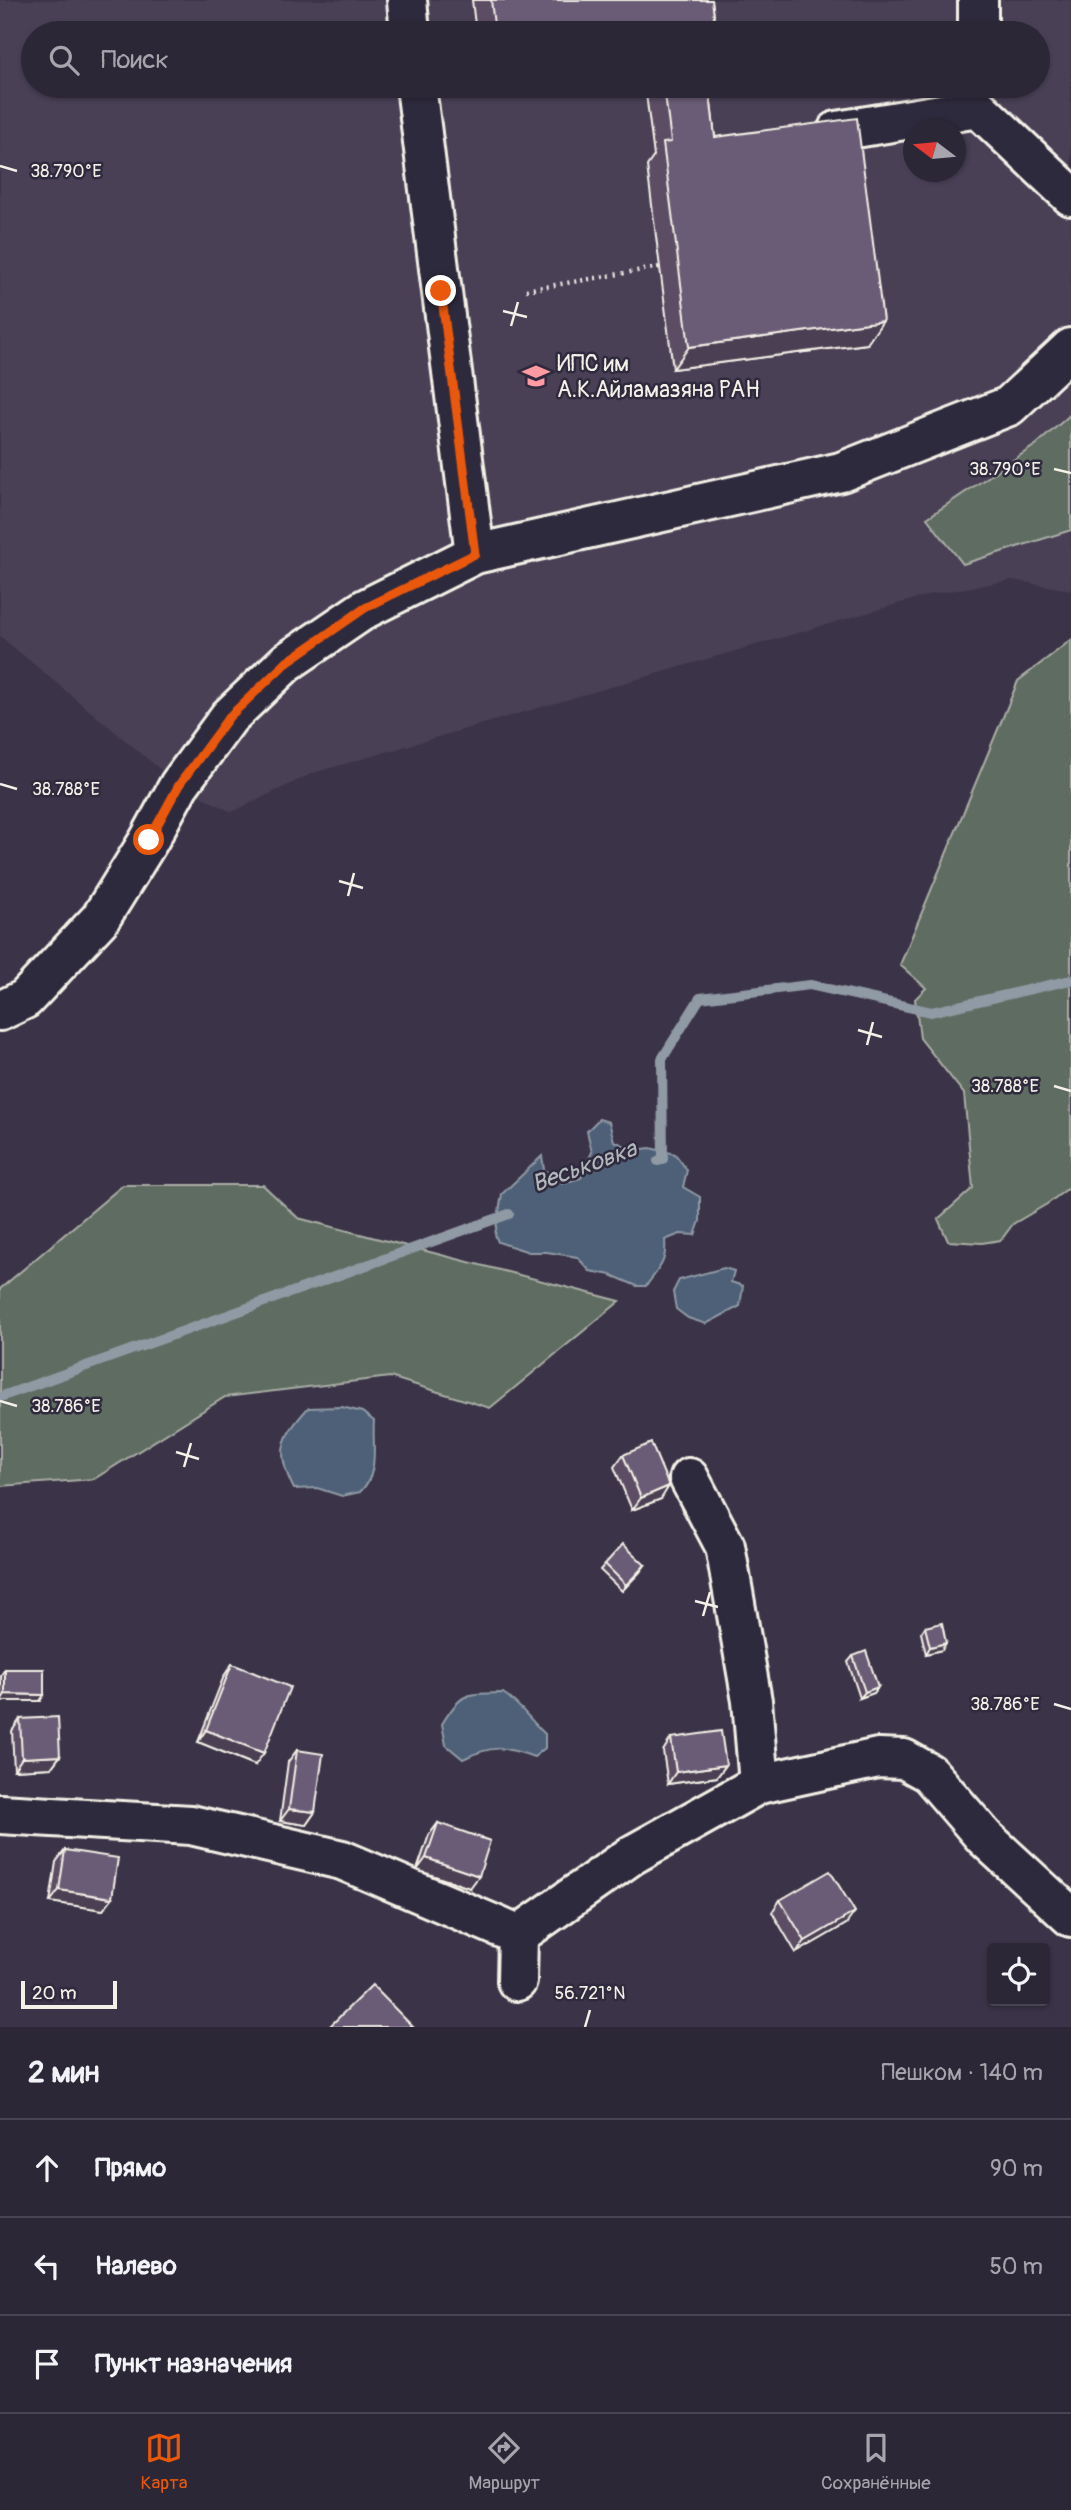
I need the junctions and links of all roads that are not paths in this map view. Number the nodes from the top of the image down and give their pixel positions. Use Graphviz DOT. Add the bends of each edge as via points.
graph roads {
  1 [pos="407,0"];
  2 [pos="978,0"];
  3 [pos="410,21"];
  4 [pos="978,21"];
  5 [pos="418,98"];
  6 [pos="974,98"];
  7 [pos="979,98"];
  8 [pos="837,131"];
  9 [pos="1071,196"];
  10 [pos="1071,348"];
  11 [pos="475,554"];
  12 [pos="0,1011"];
  13 [pos="689,1478"];
  14 [pos="759,1784"];
  15 [pos="0,1814"];
  16 [pos="1071,1916"];
  17 [pos="518,1935"];
  18 [pos="517,1981"];
  1 -- 3 [label="street"];
  2 -- 4 [label="street"];
  5 -- 11 [label="street"];
  6 -- 8 [label="street"];
  7 -- 9 [label="street"];
  10 -- 11 [label="street" via="1009,405 841,471"];
  11 -- 12 [label="street" via="365,608 287,662 229,717 179,785 100,919 24,999"];
  13 -- 14 [label="street" via="725,1546 752,1701"];
  14 -- 16 [label="street" via="878,1758 904,1759 929,1773 984,1838"];
  14 -- 17 [label="street" via="632,1855"];
  15 -- 17 [label="street" via="191,1825 342,1860"];
  17 -- 18 [label="street"];
}
